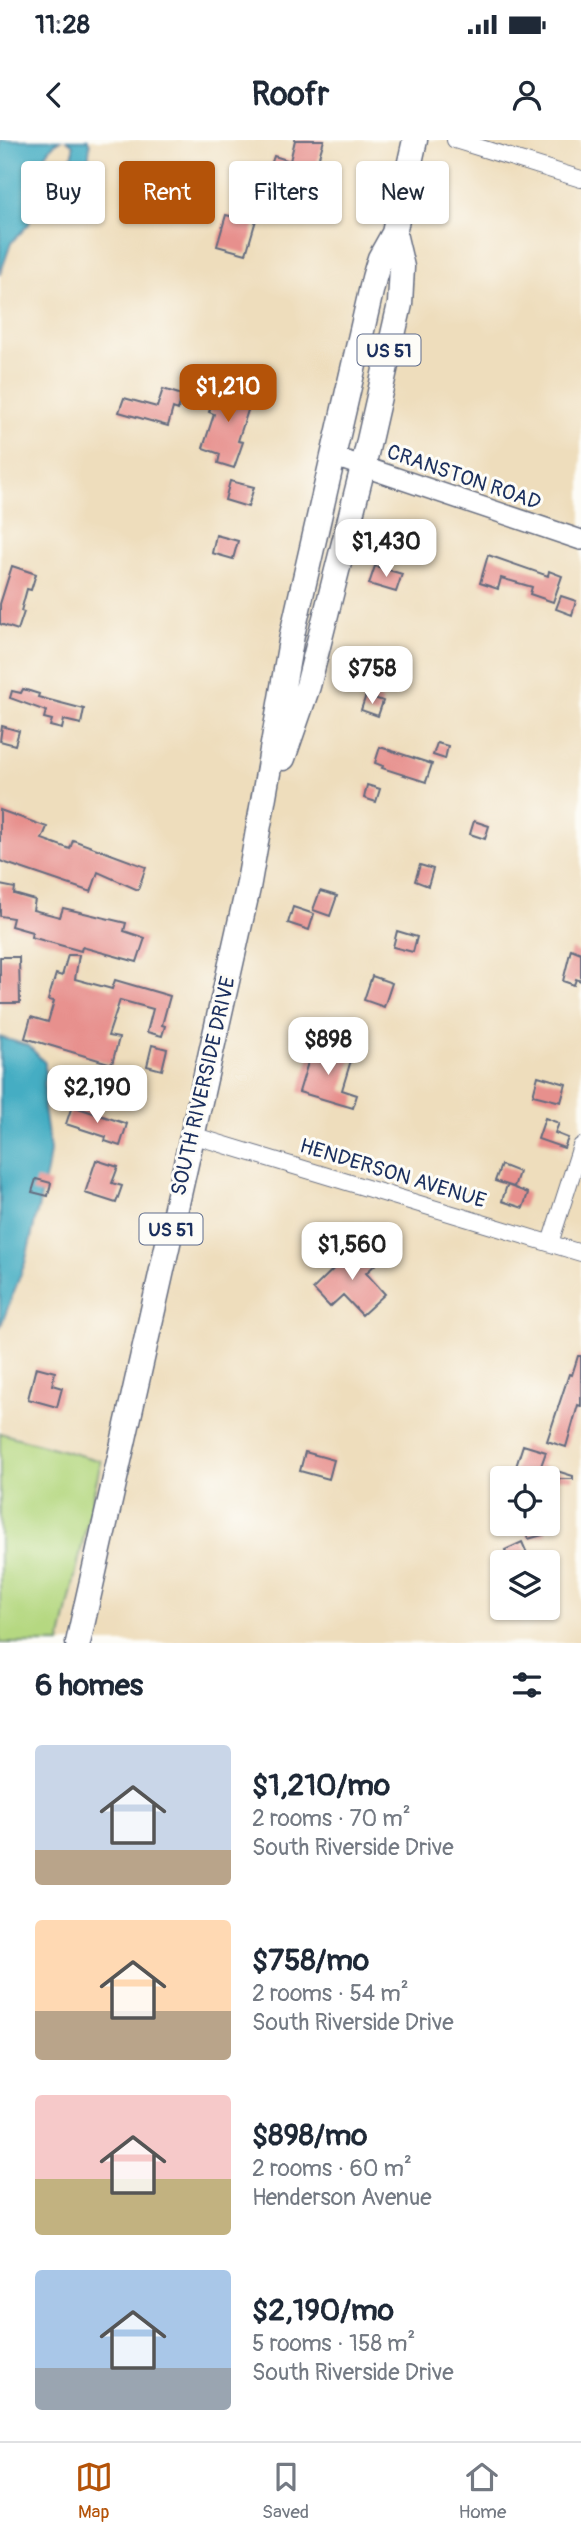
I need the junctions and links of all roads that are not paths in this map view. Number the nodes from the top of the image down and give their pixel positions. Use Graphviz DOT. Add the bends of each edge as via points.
graph roads {
  1 [pos="415,140"];
  2 [pos="455,140"];
  3 [pos="581,179"];
  4 [pos="394,233"];
  5 [pos="332,456"];
  6 [pos="363,467"];
  7 [pos="581,540"];
  8 [pos="262,815"];
  9 [pos="192,1135"];
  10 [pos="581,1146"];
  11 [pos="550,1243"];
  12 [pos="581,1252"];
  13 [pos="78,1643"];
  1 -- 4 [label="main road, SOUTH RIVERSIDE DRIVE / US 51"];
  2 -- 3 [label="street"];
  4 -- 5 [label="main road, SOUTH RIVERSIDE DRIVE / US 51" via="374,278"];
  4 -- 6 [label="main road, SOUTH RIVERSIDE DRIVE / US 51" via="402,285"];
  5 -- 6 [label="street, CRANSTON ROAD"];
  5 -- 8 [label="main road, SOUTH RIVERSIDE DRIVE / US 51" via="292,635"];
  6 -- 7 [label="street, CRANSTON ROAD"];
  6 -- 8 [label="main road, SOUTH RIVERSIDE DRIVE / US 51" via="308,686"];
  8 -- 9 [label="main road, SOUTH RIVERSIDE DRIVE / US 51"];
  9 -- 11 [label="street, HENDERSON AVENUE"];
  9 -- 13 [label="main road, SOUTH RIVERSIDE DRIVE / US 51"];
  10 -- 11 [label="street"];
  11 -- 12 [label="street, HENDERSON AVENUE"];
}
